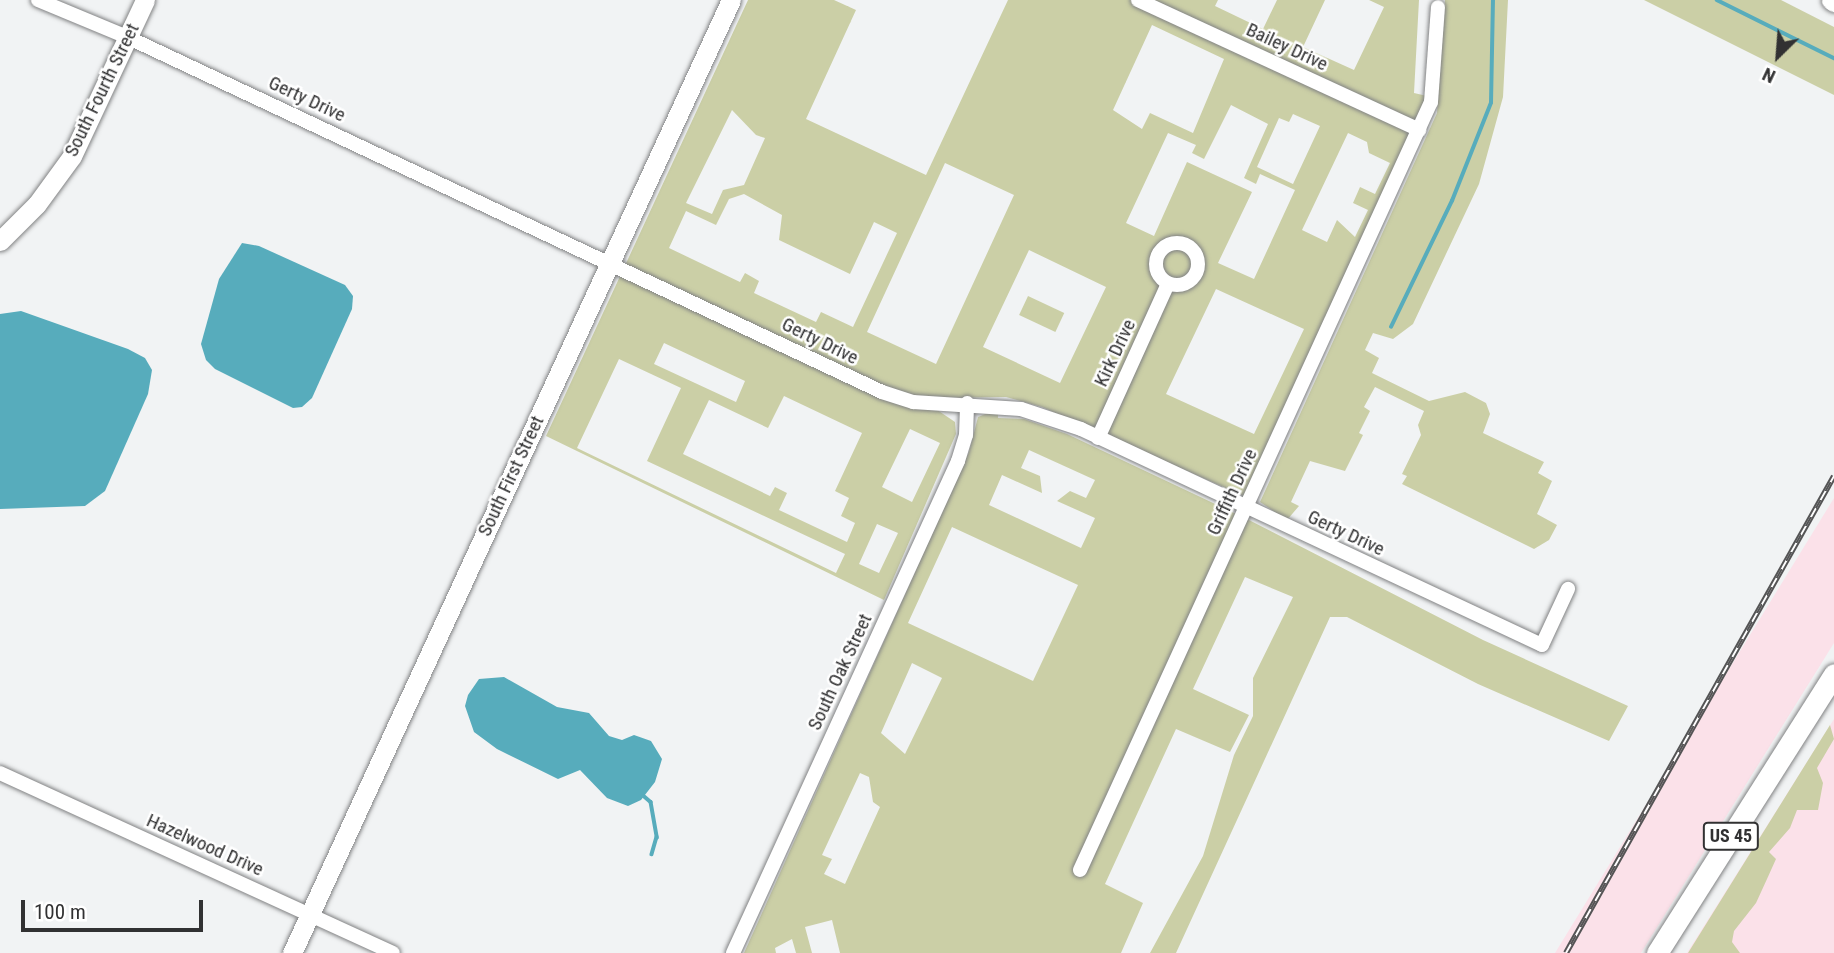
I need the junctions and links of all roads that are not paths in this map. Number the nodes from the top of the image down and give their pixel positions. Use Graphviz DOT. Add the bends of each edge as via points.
graph roads {
  1 [pos="38,0"];
  2 [pos="145,0"];
  3 [pos="732,0"];
  4 [pos="1138,0"];
  5 [pos="1438,7"];
  6 [pos="127,37"];
  7 [pos="1419,130"];
  8 [pos="0,241"];
  9 [pos="609,262"];
  10 [pos="1167,284"];
  11 [pos="967,403"];
  12 [pos="1098,438"];
  13 [pos="1246,508"];
  14 [pos="1568,589"];
  15 [pos="1834,674"];
  16 [pos="0,773"];
  17 [pos="1080,870"];
  18 [pos="309,913"];
  19 [pos="292,953"];
  20 [pos="393,953"];
  21 [pos="733,953"];
  22 [pos="1657,953"];
  1 -- 6 [label="street, Gerty Drive"];
  2 -- 6 [label="street, South Fourth Street"];
  3 -- 9 [label="street, South First Street"];
  4 -- 7 [label="street, Bailey Drive"];
  5 -- 7 [label="street, Griffith Drive" via="1433,90"];
  6 -- 8 [label="street, South Fourth Street" via="72,156 37,204"];
  6 -- 9 [label="street, Gerty Drive"];
  7 -- 13 [label="street, Griffith Drive"];
  9 -- 11 [label="street, Gerty Drive" via="882,392 913,402"];
  9 -- 18 [label="street, South First Street"];
  10 -- 12 [label="street, Kirk Drive"];
  11 -- 12 [label="street, Gerty Drive" via="1021,409"];
  11 -- 21 [label="street, South Oak Street" via="966,435 958,461"];
  12 -- 13 [label="street, Gerty Drive"];
  13 -- 14 [label="street, Gerty Drive" via="1542,645"];
  13 -- 17 [label="street, Griffith Drive"];
  15 -- 22 [label="main road, US 45"];
  16 -- 18 [label="street, Hazelwood Drive"];
  18 -- 19 [label="street, South First Street"];
  18 -- 20 [label="street, Hazelwood Drive"];
}
